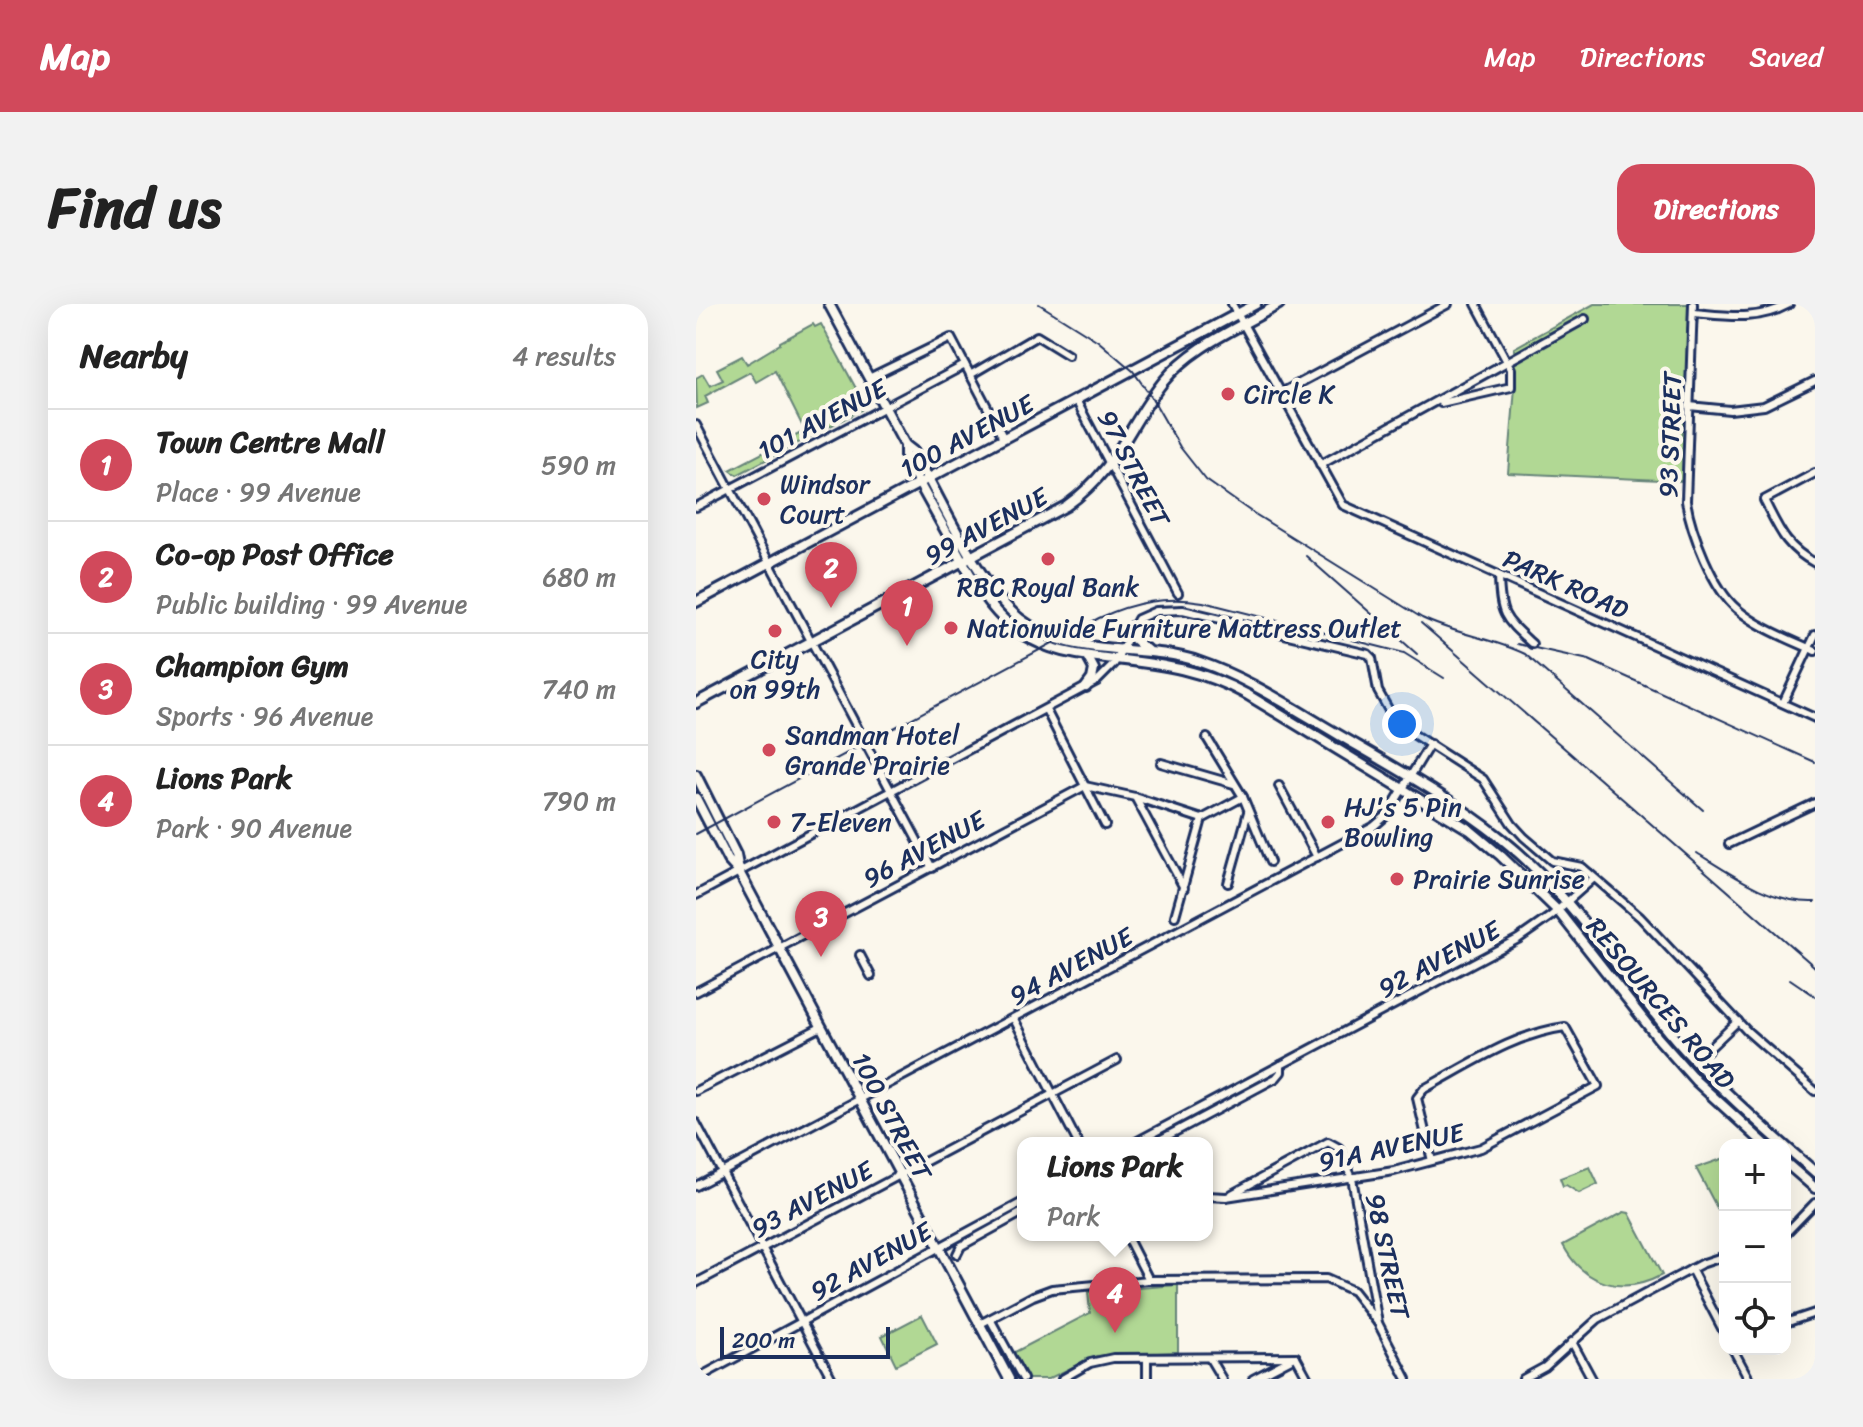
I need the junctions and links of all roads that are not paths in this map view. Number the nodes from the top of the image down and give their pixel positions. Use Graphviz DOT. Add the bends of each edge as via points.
graph roads {
  1 [pos="829,304"];
  2 [pos="1232,304"];
  3 [pos="1256,304"];
  4 [pos="1279,304"];
  5 [pos="1448,304"];
  6 [pos="1476,304"];
  7 [pos="1693,304"];
  8 [pos="1789,304"];
  9 [pos="1695,313"];
  10 [pos="1237,314"];
  11 [pos="1585,319"];
  12 [pos="1243,325"];
  13 [pos="1068,355"];
  14 [pos="1508,363"];
  15 [pos="965,365"];
  16 [pos="970,375"];
  17 [pos="869,378"];
  18 [pos="1815,381"];
  19 [pos="1281,393"];
  20 [pos="1076,400"];
  21 [pos="1432,405"];
  22 [pos="1689,406"];
  23 [pos="885,408"];
  24 [pos="696,425"];
  25 [pos="1003,437"];
  26 [pos="905,445"];
  27 [pos="1320,465"];
  28 [pos="1110,466"];
  29 [pos="1815,473"];
  30 [pos="929,478"];
  31 [pos="919,484"];
  32 [pos="731,489"];
  33 [pos="696,507"];
  34 [pos="972,556"];
  35 [pos="962,561"];
  36 [pos="770,563"];
  37 [pos="1815,563"];
  38 [pos="1499,576"];
  39 [pos="1178,593"];
  40 [pos="696,602"];
  41 [pos="1131,627"];
  42 [pos="1815,635"];
  43 [pos="812,641"];
  44 [pos="1532,644"];
  45 [pos="1121,649"];
  46 [pos="1812,650"];
  47 [pos="1149,651"];
  48 [pos="1087,656"];
  49 [pos="1118,659"];
  50 [pos="1086,687"];
  51 [pos="696,703"];
  52 [pos="1783,703"];
  53 [pos="1046,710"];
  54 [pos="1815,718"];
  55 [pos="1207,738"];
  56 [pos="1430,744"];
  57 [pos="1161,763"];
  58 [pos="696,775"];
  59 [pos="1410,777"];
  60 [pos="1234,784"];
  61 [pos="1085,786"];
  62 [pos="1279,786"];
  63 [pos="1402,790"];
  64 [pos="892,791"];
  65 [pos="707,795"];
  66 [pos="1135,797"];
  67 [pos="1243,797"];
  68 [pos="696,799"];
  69 [pos="1815,803"];
  70 [pos="1248,812"];
  71 [pos="1202,819"];
  72 [pos="1105,825"];
  73 [pos="1729,844"];
  74 [pos="1317,857"];
  75 [pos="1270,862"];
  76 [pos="932,868"];
  77 [pos="739,872"];
  78 [pos="1594,878"];
  79 [pos="1228,883"];
  80 [pos="1184,888"];
  81 [pos="696,895"];
  82 [pos="1567,902"];
  83 [pos="1558,911"];
  84 [pos="1175,916"];
  85 [pos="779,948"];
  86 [pos="860,955"];
  87 [pos="871,976"];
  88 [pos="696,992"];
  89 [pos="1014,1019"];
  90 [pos="1738,1021"];
  91 [pos="821,1027"];
  92 [pos="1117,1060"];
  93 [pos="1695,1062"];
  94 [pos="1281,1065"];
  95 [pos="696,1091"];
  96 [pos="1815,1091"];
  97 [pos="1053,1095"];
  98 [pos="860,1100"];
  99 [pos="696,1123"];
  100 [pos="1151,1134"];
  101 [pos="1075,1137"];
  102 [pos="1145,1137"];
  103 [pos="1153,1137"];
  104 [pos="1167,1137"];
  105 [pos="1759,1139"];
  106 [pos="1778,1139"];
  107 [pos="1331,1143"];
  108 [pos="1791,1150"];
  109 [pos="1432,1161"];
  110 [pos="1791,1167"];
  111 [pos="722,1172"];
  112 [pos="1815,1172"];
  113 [pos="900,1175"];
  114 [pos="1352,1178"];
  115 [pos="696,1186"];
  116 [pos="1815,1188"];
  117 [pos="1213,1196"];
  118 [pos="1226,1197"];
  119 [pos="1815,1203"];
  120 [pos="1017,1205"];
  121 [pos="1017,1215"];
  122 [pos="1791,1228"];
  123 [pos="1129,1241"];
  124 [pos="939,1246"];
  125 [pos="762,1247"];
  126 [pos="957,1254"];
  127 [pos="1719,1258"];
  128 [pos="1691,1269"];
  129 [pos="1149,1280"];
  130 [pos="696,1283"];
  131 [pos="1815,1313"];
  132 [pos="990,1319"];
  133 [pos="1791,1321"];
  134 [pos="801,1322"];
  135 [pos="1378,1323"];
  136 [pos="1719,1323"];
  137 [pos="980,1324"];
  138 [pos="1572,1342"];
  139 [pos="1736,1355"];
  140 [pos="1296,1357"];
  141 [pos="1147,1358"];
  142 [pos="1210,1359"];
  143 [pos="696,1379"];
  144 [pos="832,1379"];
  145 [pos="1009,1379"];
  146 [pos="1023,1379"];
  147 [pos="1062,1379"];
  148 [pos="1147,1379"];
  149 [pos="1222,1379"];
  150 [pos="1253,1379"];
  151 [pos="1308,1379"];
  152 [pos="1407,1379"];
  153 [pos="1523,1379"];
  154 [pos="1592,1379"];
  155 [pos="1749,1379"];
  1 -- 17 [label="main road"];
  2 -- 10 [label="street, PARK ROAD"];
  3 -- 10 [label="main road, 100 AVENUE"];
  4 -- 12 [label="main road"];
  5 -- 19 [label="street"];
  6 -- 14 [label="street"];
  7 -- 9 [label="street, 93 STREET"];
  8 -- 9 [label="street" via="1770,314"];
  9 -- 22 [label="street, 93 STREET"];
  10 -- 12 [label="street, PARK ROAD"];
  10 -- 20 [label="main road, 100 AVENUE"];
  11 -- 14 [label="street"];
  12 -- 19 [label="street, PARK ROAD"];
  12 -- 28 [label="main road, 99 AVENUE" via="1204,346 1169,376"];
  13 -- 16 [label="street" via="1037,336"];
  14 -- 21 [label="street"];
  14 -- 21 [label="street" via="1511,387"];
  15 -- 16 [label="street"];
  15 -- 17 [label="street" via="951,338"];
  15 -- 23 [label="street, 101 AVENUE"];
  16 -- 25 [label="street"];
  17 -- 23 [label="main road"];
  18 -- 22 [label="street" via="1764,406"];
  19 -- 27 [label="street, PARK ROAD"];
  20 -- 25 [label="main road, 100 AVENUE"];
  20 -- 28 [label="street, 97 STREET"];
  21 -- 27 [label="street"];
  22 -- 46 [label="street, 93 STREET" via="1686,501 1698,546 1737,609"];
  23 -- 26 [label="main road"];
  23 -- 32 [label="street, 101 AVENUE"];
  24 -- 32 [label="street"];
  25 -- 30 [label="main road, 100 AVENUE"];
  26 -- 30 [label="main road"];
  26 -- 31 [label="main road" via="905,457"];
  27 -- 38 [label="street, PARK ROAD" via="1343,505"];
  28 -- 34 [label="main road, 99 AVENUE" via="1066,506"];
  28 -- 39 [label="street, 97 STREET"];
  29 -- 37 [label="street" via="1764,500 1785,539"];
  30 -- 31 [label="main road, 100 AVENUE"];
  30 -- 34 [label="main road"];
  31 -- 35 [label="main road"];
  31 -- 36 [label="main road, 100 AVENUE"];
  32 -- 33 [label="street, 101 AVENUE"];
  32 -- 36 [label="street"];
  34 -- 35 [label="main road, 99 AVENUE"];
  34 -- 45 [label="main road, RESOURCES ROAD" via="1006,607 1038,631 1075,646"];
  35 -- 43 [label="main road, 99 AVENUE"];
  35 -- 48 [label="main road, RESOURCES ROAD" via="989,605 1014,628 1046,646"];
  36 -- 40 [label="main road, 100 AVENUE"];
  36 -- 43 [label="street"];
  38 -- 44 [label="street" via="1500,605"];
  38 -- 52 [label="street, PARK ROAD"];
  41 -- 45 [label="street"];
  41 -- 47 [label="main road" via="1134,639"];
  41 -- 56 [label="street" via="1150,612 1183,610 1368,654 1391,715"];
  42 -- 46 [label="street"];
  43 -- 51 [label="main road, 99 AVENUE"];
  43 -- 64 [label="street"];
  45 -- 47 [label="main road, RESOURCES ROAD"];
  45 -- 49 [label="street"];
  46 -- 52 [label="street"];
  47 -- 59 [label="main road, RESOURCES ROAD" via="1196,660 1234,675"];
  48 -- 49 [label="main road, RESOURCES ROAD"];
  48 -- 50 [label="main road" via="1094,669"];
  49 -- 50 [label="street" via="1107,675"];
  49 -- 63 [label="main road, RESOURCES ROAD" via="1181,667 1222,681"];
  50 -- 53 [label="street"];
  52 -- 54 [label="street, PARK ROAD"];
  53 -- 61 [label="street"];
  53 -- 64 [label="street"];
  55 -- 60 [label="street"];
  56 -- 59 [label="street, 94 AVENUE"];
  56 -- 78 [label="street" via="1483,779 1512,824 1548,858 1577,865"];
  57 -- 60 [label="street"];
  58 -- 65 [label="main road, 100 STREET"];
  59 -- 63 [label="street, 94 AVENUE"];
  59 -- 82 [label="main road, RESOURCES ROAD" via="1501,838"];
  60 -- 67 [label="street"];
  61 -- 66 [label="street"];
  61 -- 72 [label="street"];
  61 -- 76 [label="street, 96 AVENUE"];
  62 -- 74 [label="street"];
  63 -- 74 [label="street, 94 AVENUE" via="1380,822"];
  63 -- 83 [label="main road, RESOURCES ROAD" via="1470,830"];
  64 -- 76 [label="street"];
  64 -- 77 [label="street"];
  65 -- 68 [label="street"];
  65 -- 77 [label="main road, 100 STREET"];
  66 -- 71 [label="street"];
  66 -- 80 [label="street"];
  67 -- 70 [label="street"];
  67 -- 71 [label="street"];
  68 -- 77 [label="main road, 100 STREET"];
  69 -- 73 [label="street"];
  70 -- 75 [label="street"];
  70 -- 79 [label="street"];
  71 -- 80 [label="street"];
  74 -- 89 [label="street, 94 AVENUE"];
  76 -- 85 [label="street, 96 AVENUE"];
  77 -- 81 [label="street"];
  77 -- 85 [label="main road, 100 STREET"];
  78 -- 82 [label="street, 92 AVENUE"];
  78 -- 90 [label="street" via="1645,922"];
  80 -- 84 [label="street"];
  82 -- 83 [label="street, 92 AVENUE"];
  82 -- 93 [label="main road, RESOURCES ROAD"];
  83 -- 94 [label="street, 92 AVENUE" via="1506,946"];
  83 -- 105 [label="main road, RESOURCES ROAD" via="1658,1038"];
  85 -- 88 [label="street, 96 AVENUE"];
  85 -- 91 [label="main road, 100 STREET"];
  86 -- 87 [label="street"];
  89 -- 97 [label="street"];
  89 -- 98 [label="street, 94 AVENUE"];
  90 -- 93 [label="street"];
  90 -- 96 [label="street"];
  91 -- 95 [label="street"];
  91 -- 98 [label="main road, 100 STREET"];
  92 -- 97 [label="street, 93 AVENUE"];
  93 -- 106 [label="main road, RESOURCES ROAD"];
  94 -- 100 [label="street, 92 AVENUE"];
  94 -- 104 [label="street, 92 AVENUE" via="1276,1078"];
  97 -- 101 [label="street"];
  97 -- 113 [label="street, 93 AVENUE"];
  98 -- 111 [label="street, 94 AVENUE"];
  98 -- 113 [label="main road, 100 STREET"];
  99 -- 111 [label="street"];
  100 -- 102 [label="street, 92 AVENUE"];
  100 -- 103 [label="street"];
  107 -- 114 [label="street, 98 STREET" via="1339,1148"];
  107 -- 118 [label="street, 91A AVENUE"];
  108 -- 112 [label="main road, RESOURCES ROAD"];
  109 -- 109 [label="street, 91A AVENUE" via="1481,1148 1598,1086 1565,1027 1509,1043 1424,1089 1417,1098"];
  109 -- 114 [label="street, 91A AVENUE"];
  110 -- 116 [label="main road"];
  111 -- 115 [label="street, 94 AVENUE"];
  111 -- 125 [label="street"];
  113 -- 124 [label="main road, 100 STREET"];
  113 -- 125 [label="street, 93 AVENUE"];
  114 -- 118 [label="street, 91A AVENUE"];
  114 -- 135 [label="street, 98 STREET"];
  117 -- 118 [label="street, 91A AVENUE"];
  119 -- 122 [label="street"];
  120 -- 124 [label="street, 92 AVENUE"];
  121 -- 126 [label="street, 92 AVENUE" via="961,1246"];
  123 -- 129 [label="street"];
  124 -- 134 [label="street, 92 AVENUE"];
  124 -- 137 [label="main road, 100 STREET"];
  125 -- 130 [label="street, 93 AVENUE"];
  125 -- 134 [label="street"];
  127 -- 128 [label="street"];
  128 -- 136 [label="street"];
  128 -- 138 [label="street" via="1598,1319"];
  129 -- 132 [label="street" via="1052,1289"];
  129 -- 135 [label="street" via="1326,1279 1353,1291"];
  131 -- 133 [label="street"];
  132 -- 137 [label="street"];
  132 -- 146 [label="street"];
  134 -- 143 [label="street, 92 AVENUE"];
  134 -- 144 [label="street"];
  135 -- 152 [label="street, 98 STREET"];
  137 -- 145 [label="main road, 100 STREET"];
  138 -- 153 [label="street"];
  138 -- 154 [label="street"];
  139 -- 155 [label="street"];
  140 -- 142 [label="street"];
  140 -- 150 [label="street"];
  140 -- 151 [label="street"];
  141 -- 142 [label="street"];
  141 -- 147 [label="street" via="1090,1363"];
  141 -- 148 [label="street"];
  142 -- 149 [label="street"];
}
